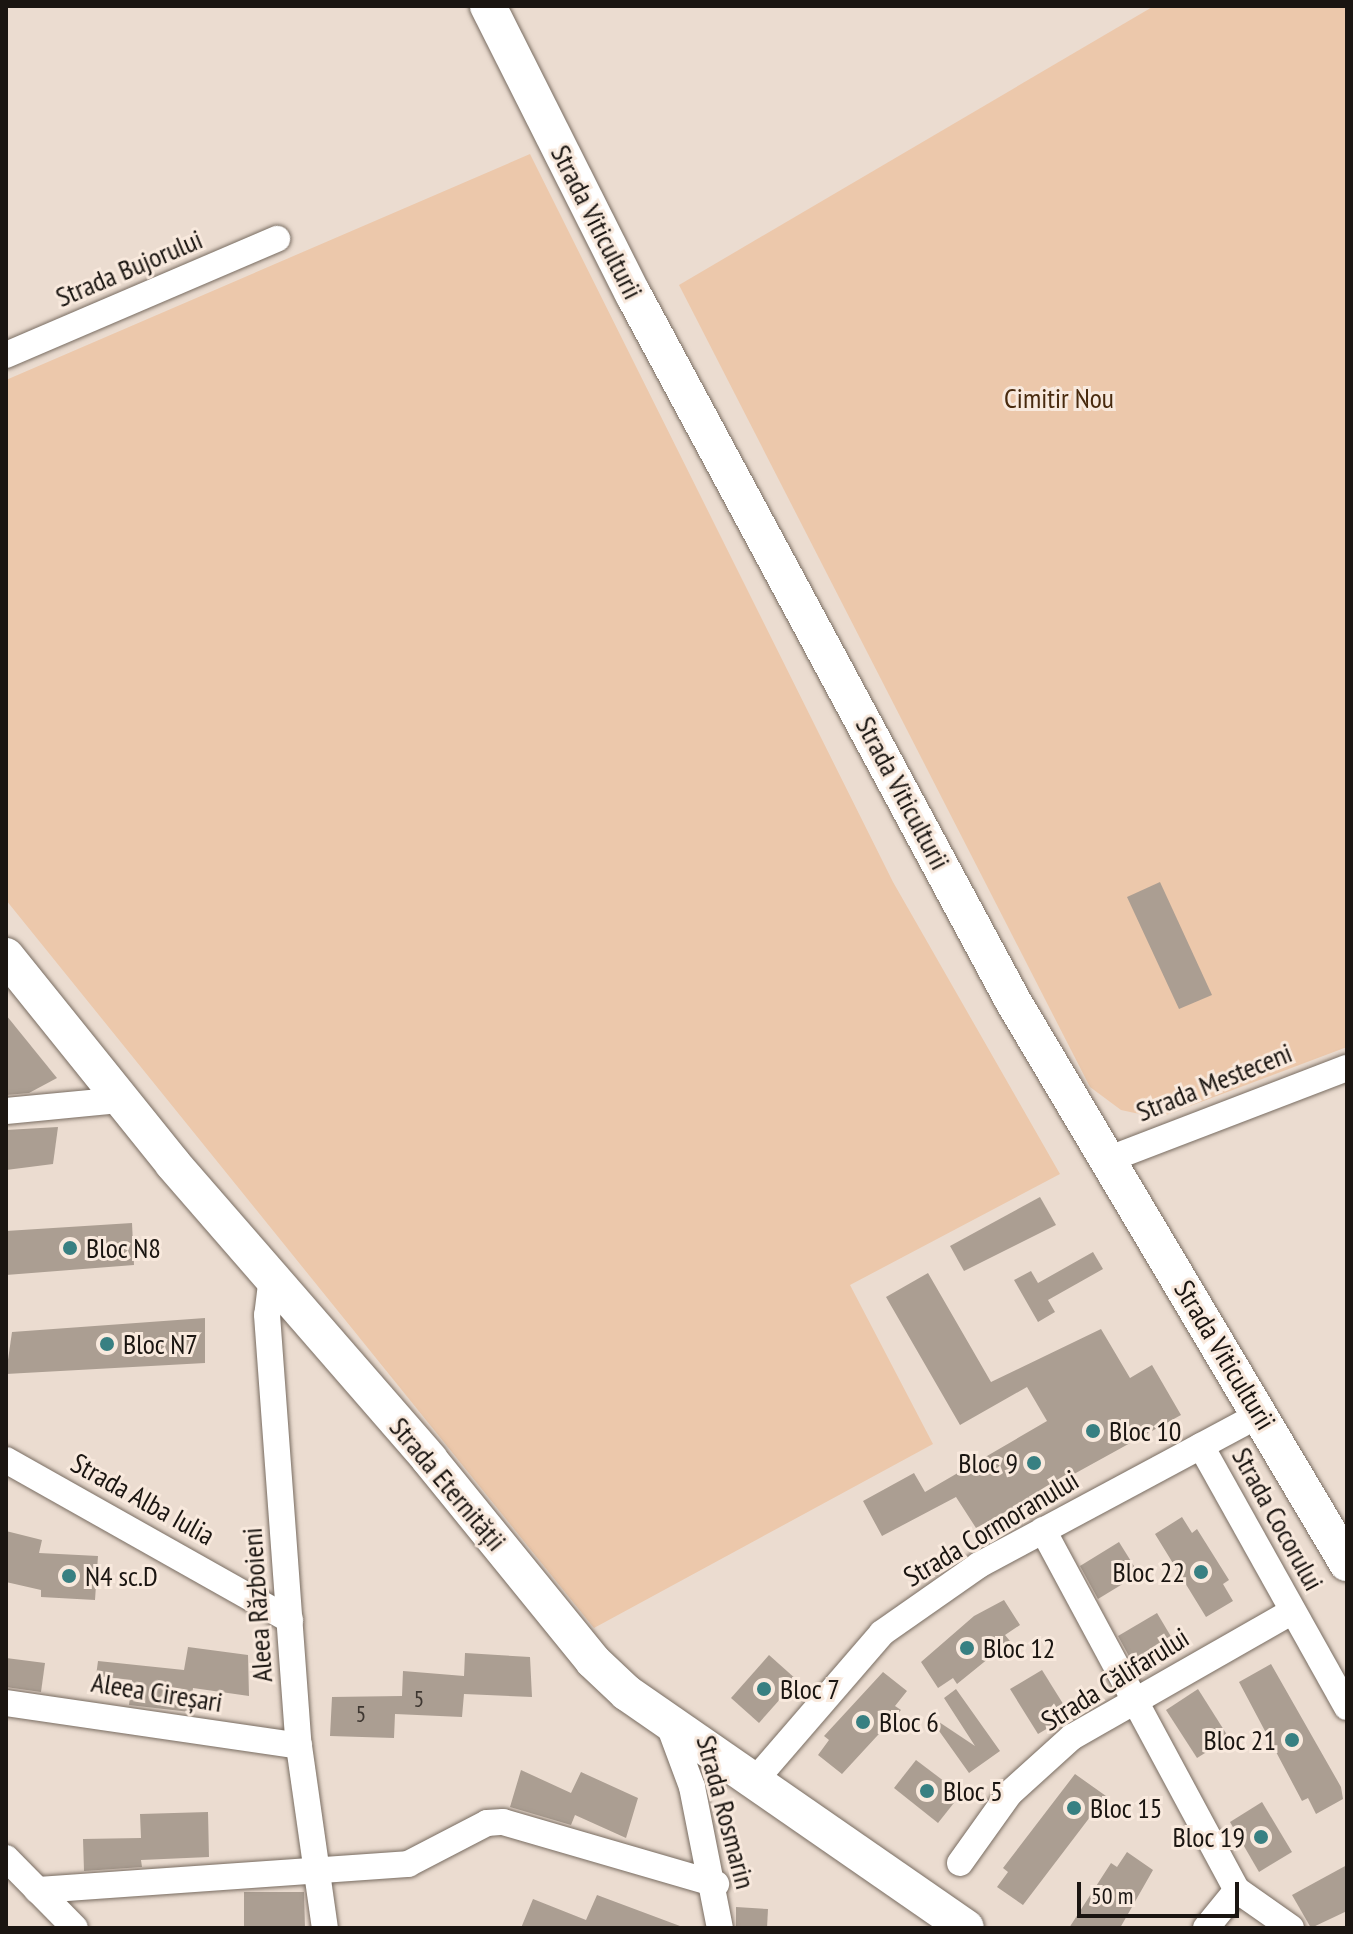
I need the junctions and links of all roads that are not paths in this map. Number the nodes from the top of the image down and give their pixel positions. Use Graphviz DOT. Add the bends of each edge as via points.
graph roads {
  1 [pos="488,6"];
  2 [pos="277,239"];
  3 [pos="6,355"];
  4 [pos="6,956"];
  5 [pos="1347,1068"];
  6 [pos="121,1100"];
  7 [pos="6,1111"];
  8 [pos="1107,1160"];
  9 [pos="272,1276"];
  10 [pos="1261,1414"];
  11 [pos="1201,1446"];
  12 [pos="6,1460"];
  13 [pos="1043,1530"];
  14 [pos="1347,1563"];
  15 [pos="1293,1611"];
  16 [pos="290,1620"];
  17 [pos="1133,1701"];
  18 [pos="6,1703"];
  19 [pos="1347,1707"];
  20 [pos="665,1714"];
  21 [pos="299,1746"];
  22 [pos="757,1778"];
  23 [pos="960,1863"];
  24 [pos="8,1864"];
  25 [pos="314,1871"];
  26 [pos="716,1884"];
  27 [pos="37,1890"];
  28 [pos="1237,1890"];
  29 [pos="75,1928"];
  30 [pos="325,1928"];
  31 [pos="720,1928"];
  32 [pos="966,1928"];
  33 [pos="1206,1928"];
  34 [pos="1291,1928"];
  1 -- 8 [label="main road, Strada Viticulturii" via="633,294 1013,1001"];
  2 -- 3 [label="street, Strada Bujorului"];
  4 -- 6 [label="main road, Strada Eternității"];
  5 -- 8 [label="street, Strada Mesteceni"];
  6 -- 7 [label="street"];
  6 -- 9 [label="main road, Strada Eternității"];
  8 -- 10 [label="main road, Strada Viticulturii"];
  9 -- 16 [label="street, Aleea Războieni" via="267,1315"];
  9 -- 20 [label="main road, Strada Eternității" via="593,1661 627,1693"];
  10 -- 11 [label="street, Strada Cormoranului"];
  10 -- 14 [label="main road, Strada Viticulturii"];
  11 -- 13 [label="street, Strada Cormoranului"];
  11 -- 15 [label="street, Strada Cocorului"];
  12 -- 16 [label="street, Strada Alba Iulia"];
  13 -- 17 [label="street"];
  13 -- 22 [label="street, Strada Cormoranului" via="882,1633"];
  15 -- 17 [label="street, Strada Călifarului"];
  15 -- 19 [label="street, Strada Cocorului"];
  16 -- 21 [label="street, Aleea Războieni"];
  17 -- 23 [label="street, Strada Călifarului" via="1072,1737 1010,1793"];
  17 -- 28 [label="street"];
  18 -- 21 [label="street, Aleea Cireșari"];
  20 -- 22 [label="main road, Strada Eternității"];
  20 -- 26 [label="street, Strada Rosmarin" via="692,1787"];
  21 -- 25 [label="street, Aleea Războieni"];
  22 -- 32 [label="main road, Strada Eternității"];
  24 -- 27 [label="street"];
  25 -- 26 [label="street" via="408,1864 487,1823 503,1822"];
  25 -- 27 [label="street"];
  25 -- 30 [label="street, Aleea Războieni"];
  26 -- 31 [label="street, Strada Rosmarin"];
  27 -- 29 [label="street"];
  28 -- 33 [label="street"];
  28 -- 34 [label="street"];
}
